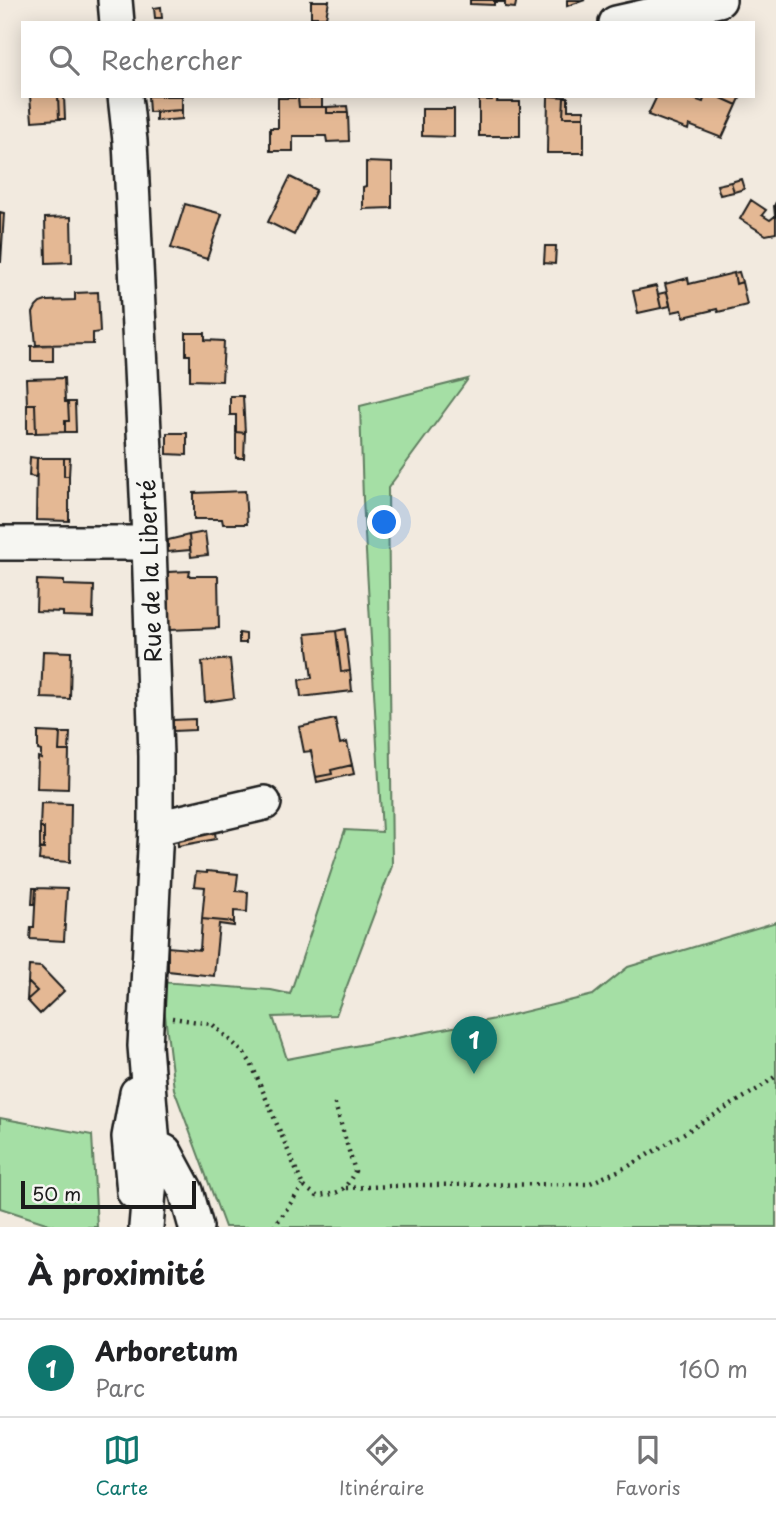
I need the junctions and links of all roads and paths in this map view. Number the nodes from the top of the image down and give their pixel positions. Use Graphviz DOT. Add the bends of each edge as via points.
graph roads {
  1 [pos="115,0"];
  2 [pos="719,0"];
  3 [pos="117,21"];
  4 [pos="625,21"];
  5 [pos="125,98"];
  6 [pos="0,542"];
  7 [pos="149,543"];
  8 [pos="264,803"];
  9 [pos="156,828"];
  10 [pos="146,1030"];
  11 [pos="776,1076"];
  12 [pos="334,1101"];
  13 [pos="141,1141"];
  14 [pos="303,1186"];
  15 [pos="346,1188"];
  16 [pos="137,1227"];
  17 [pos="146,1227"];
  18 [pos="196,1227"];
  19 [pos="274,1227"];
  1 -- 3 [label="street"];
  2 -- 4 [label="street"];
  5 -- 7 [label="street, Rue de la Liberté"];
  6 -- 7 [label="street"];
  7 -- 9 [label="street, Rue de la Liberté"];
  8 -- 9 [label="street"];
  9 -- 10 [label="street, Rue de la Liberté"];
  10 -- 13 [label="street, Rue de la Liberté"];
  10 -- 14 [label="path" via="212,1024 243,1052"];
  11 -- 15 [label="path" via="629,1166 588,1184"];
  12 -- 15 [label="path" via="355,1171"];
  13 -- 16 [label="street, Rue de la Liberté"];
  13 -- 17 [label="street, Rue de la Liberté"];
  13 -- 18 [label="street" via="165,1152 186,1191"];
  14 -- 15 [label="path" via="317,1196"];
  14 -- 19 [label="path"];
}
